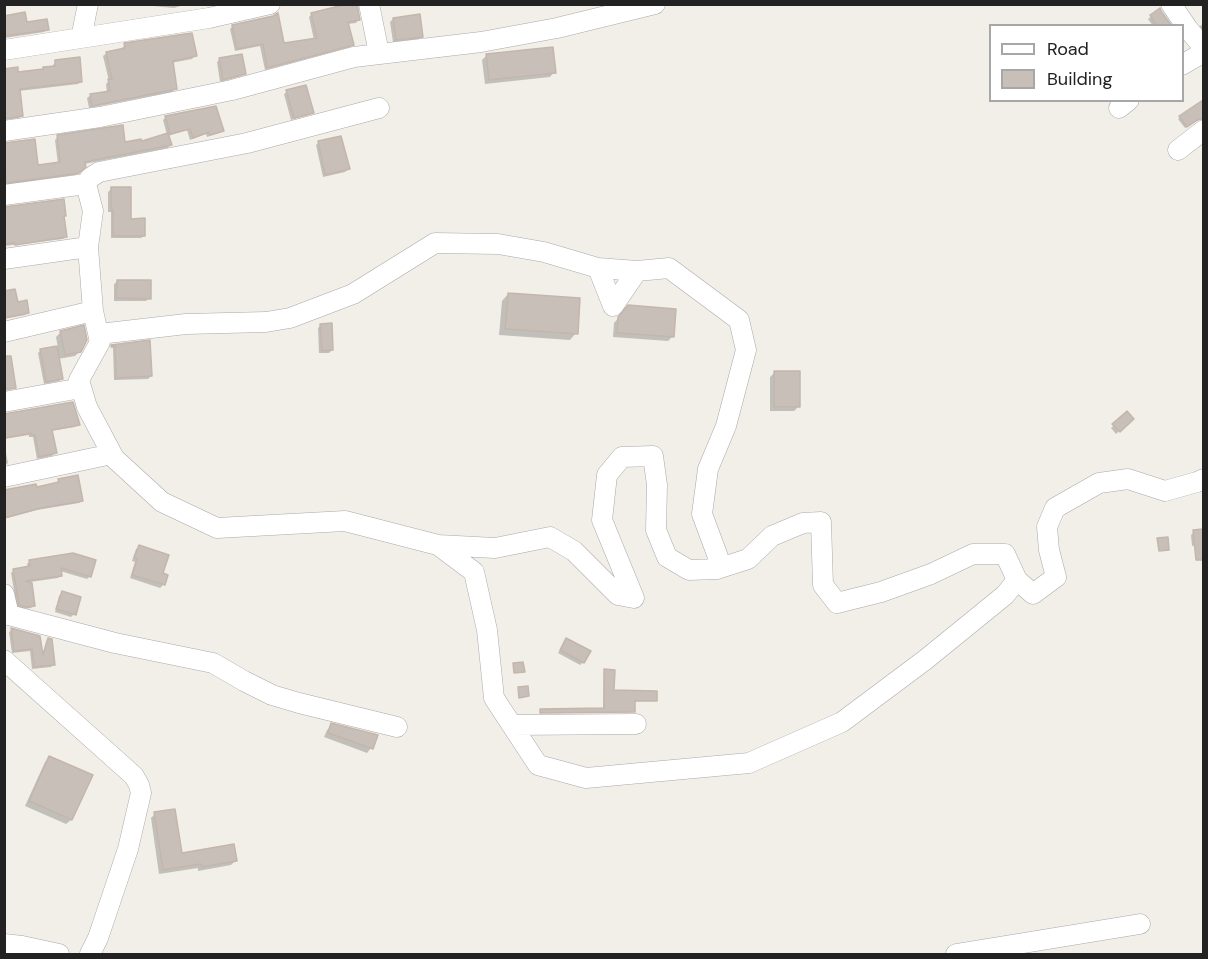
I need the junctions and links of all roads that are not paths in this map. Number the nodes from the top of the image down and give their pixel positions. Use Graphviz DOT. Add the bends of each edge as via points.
graph roads {
  1 [pos="88,4"];
  2 [pos="270,4"];
  3 [pos="369,4"];
  4 [pos="655,4"];
  5 [pos="1171,4"];
  6 [pos="241,7"];
  7 [pos="81,38"];
  8 [pos="4,50"];
  9 [pos="1203,50"];
  10 [pos="380,53"];
  11 [pos="1184,64"];
  12 [pos="379,108"];
  13 [pos="4,131"];
  14 [pos="86,184"];
  15 [pos="4,195"];
  16 [pos="88,247"];
  17 [pos="4,259"];
  18 [pos="598,268"];
  19 [pos="637,271"];
  20 [pos="93,311"];
  21 [pos="4,332"];
  22 [pos="99,334"];
  23 [pos="81,388"];
  24 [pos="4,402"];
  25 [pos="112,454"];
  26 [pos="4,477"];
  27 [pos="1203,479"];
  28 [pos="438,545"];
  29 [pos="717,569"];
  30 [pos="1017,580"];
  31 [pos="4,594"];
  32 [pos="4,660"];
  33 [pos="636,724"];
  34 [pos="512,726"];
  35 [pos="397,727"];
  36 [pos="1140,924"];
  37 [pos="4,944"];
  38 [pos="49,953"];
  39 [pos="90,954"];
  40 [pos="956,954"];
  1 -- 7 [label="street"];
  2 -- 6 [label="street"];
  3 -- 10 [label="street"];
  4 -- 10 [label="street" via="481,42"];
  5 -- 9 [label="street"];
  6 -- 7 [label="street" via="209,18"];
  7 -- 8 [label="street"];
  9 -- 11 [label="street"];
  10 -- 13 [label="street" via="232,90 100,117"];
  12 -- 14 [label="street" via="247,143 99,172"];
  14 -- 15 [label="street"];
  14 -- 16 [label="street" via="93,211"];
  16 -- 17 [label="street"];
  16 -- 20 [label="street"];
  18 -- 19 [label="street"];
  18 -- 19 [label="street" via="613,306"];
  18 -- 22 [label="street" via="498,244 435,243 353,294 290,318"];
  19 -- 29 [label="street" via="669,268 739,320 746,350 726,426 708,469 702,514 718,557"];
  20 -- 21 [label="street"];
  20 -- 22 [label="street"];
  22 -- 23 [label="street" via="100,342 79,380"];
  23 -- 24 [label="street"];
  23 -- 25 [label="street"];
  25 -- 26 [label="street"];
  25 -- 28 [label="street" via="162,502 218,528 345,521"];
  27 -- 30 [label="street" via="1165,491 1128,479 1099,483 1055,508 1047,527 1056,577 1033,594"];
  28 -- 29 [label="street" via="495,548 550,537 574,551 618,595 634,598 602,520 607,475 622,457 653,456 656,530 666,557 689,570"];
  28 -- 34 [label="street" via="474,572 487,630 494,698"];
  29 -- 30 [label="street" via="748,559 772,536 803,523 821,522 823,585 837,603 931,574 973,554 1005,554"];
  30 -- 34 [label="street" via="1005,595 933,654 842,722 749,763 586,778 538,765"];
  31 -- 35 [label="street" via="9,615 213,663 272,695"];
  32 -- 39 [label="street" via="134,776 139,785 141,793 128,849"];
  33 -- 34 [label="street"];
  36 -- 40 [label="street"];
  37 -- 38 [label="street"];
}
